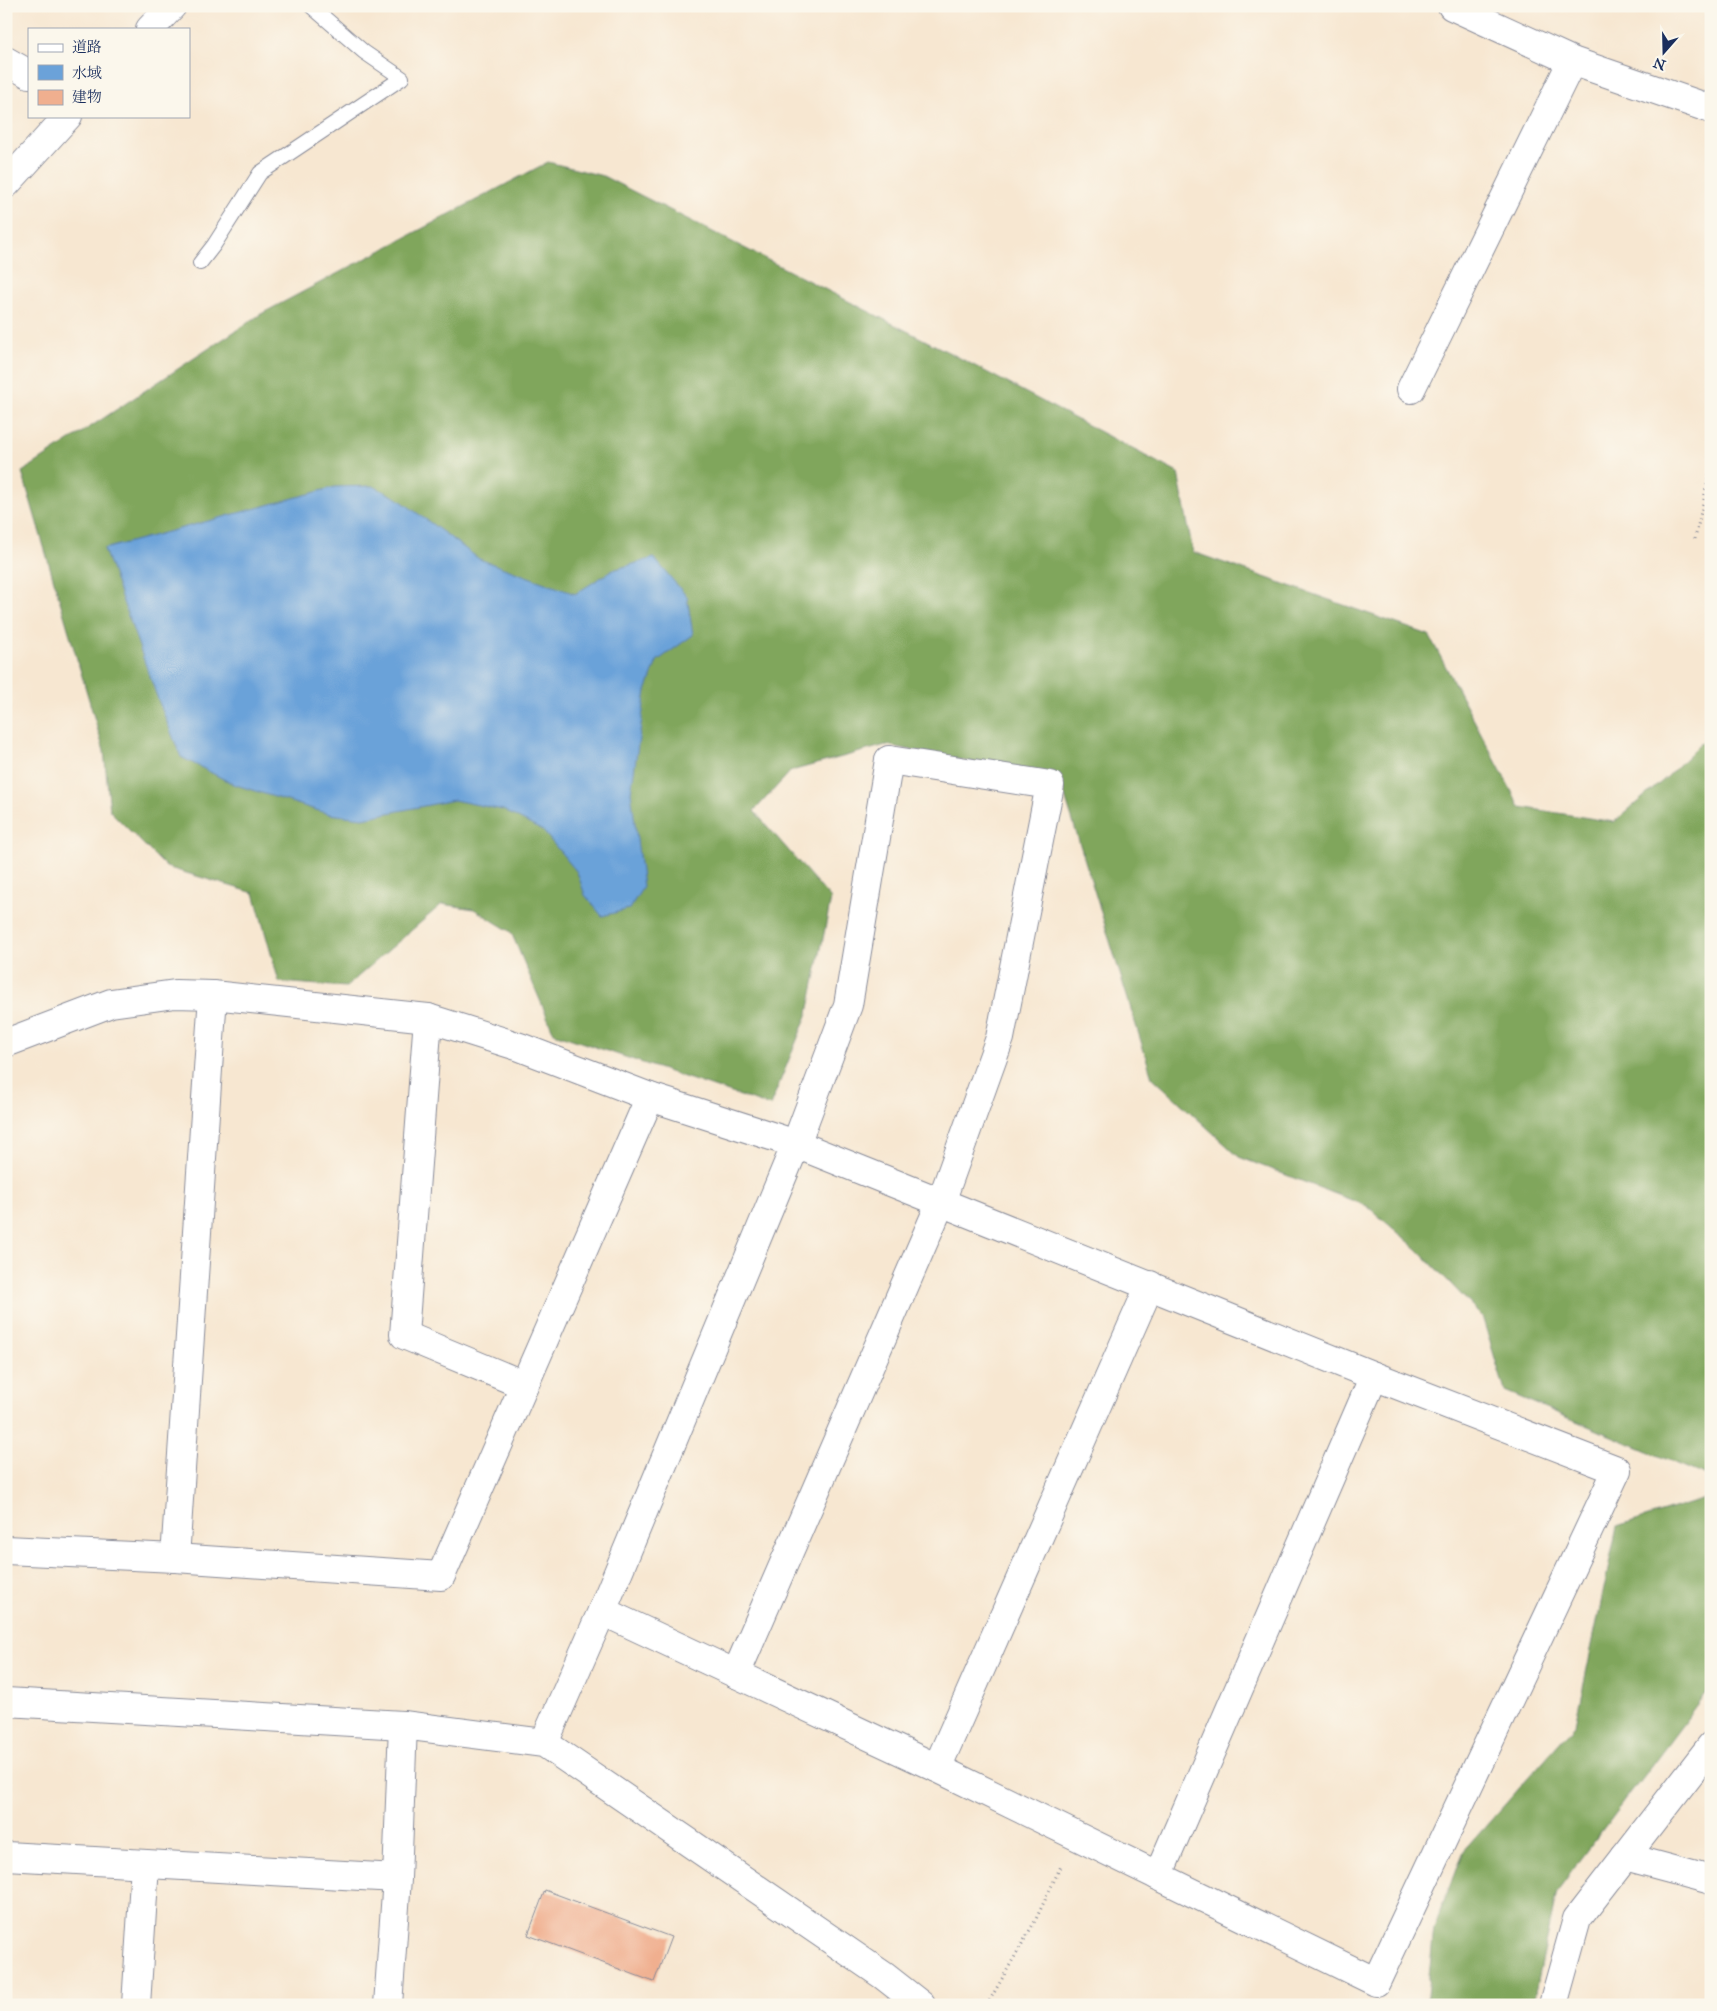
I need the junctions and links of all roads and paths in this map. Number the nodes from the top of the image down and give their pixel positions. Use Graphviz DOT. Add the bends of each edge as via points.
graph roads {
  1 [pos="172,6"];
  2 [pos="311,6"];
  3 [pos="1452,6"];
  4 [pos="1496,15"];
  5 [pos="151,28"];
  6 [pos="6,61"];
  7 [pos="1572,61"];
  8 [pos="28,73"];
  9 [pos="1711,109"];
  10 [pos="66,118"];
  11 [pos="6,184"];
  12 [pos="200,263"];
  13 [pos="1411,389"];
  14 [pos="1711,466"];
  15 [pos="1695,539"];
  16 [pos="213,995"];
  17 [pos="428,1018"];
  18 [pos="6,1043"];
  19 [pos="650,1096"];
  20 [pos="796,1144"];
  21 [pos="941,1202"];
  22 [pos="1150,1285"];
  23 [pos="1374,1376"];
  24 [pos="524,1385"];
  25 [pos="6,1550"];
  26 [pos="175,1558"];
  27 [pos="602,1611"];
  28 [pos="736,1674"];
  29 [pos="6,1702"];
  30 [pos="403,1725"];
  31 [pos="544,1743"];
  32 [pos="1711,1746"];
  33 [pos="937,1768"];
  34 [pos="1075,1836"];
  35 [pos="6,1856"];
  36 [pos="1625,1857"];
  37 [pos="145,1864"];
  38 [pos="1158,1876"];
  39 [pos="397,1878"];
  40 [pos="1711,1880"];
  41 [pos="136,2005"];
  42 [pos="388,2005"];
  43 [pos="921,2005"];
  44 [pos="987,2005"];
  45 [pos="1554,2005"];
  1 -- 5 [label="street"];
  2 -- 12 [label="lane" via="364,52 402,78 260,173"];
  3 -- 4 [label="street"];
  4 -- 7 [label="street"];
  6 -- 8 [label="street"];
  7 -- 9 [label="street"];
  7 -- 13 [label="street"];
  10 -- 11 [label="street"];
  14 -- 15 [label="path"];
  16 -- 17 [label="street"];
  16 -- 18 [label="street" via="175,994 111,1003"];
  16 -- 26 [label="street"];
  17 -- 19 [label="street" via="520,1047"];
  17 -- 24 [label="street" via="404,1335"];
  19 -- 20 [label="street"];
  19 -- 24 [label="street"];
  20 -- 21 [label="street"];
  20 -- 21 [label="street" via="848,1005 889,760 1050,785 1000,1038"];
  20 -- 27 [label="street"];
  21 -- 22 [label="street"];
  21 -- 28 [label="street"];
  22 -- 23 [label="street"];
  22 -- 33 [label="street"];
  23 -- 38 [label="street"];
  23 -- 38 [label="street" via="1618,1470 1376,1982"];
  24 -- 26 [label="street" via="441,1576"];
  25 -- 26 [label="street"];
  27 -- 28 [label="street"];
  27 -- 31 [label="street"];
  28 -- 33 [label="street"];
  29 -- 30 [label="street"];
  30 -- 31 [label="street"];
  30 -- 39 [label="street"];
  31 -- 43 [label="street" via="884,1976"];
  32 -- 36 [label="street"];
  33 -- 34 [label="street"];
  34 -- 38 [label="street"];
  34 -- 44 [label="path" via="1035,1921"];
  35 -- 37 [label="street"];
  36 -- 40 [label="street"];
  36 -- 45 [label="street" via="1577,1919"];
  37 -- 39 [label="street"];
  37 -- 41 [label="street"];
  39 -- 42 [label="street"];
}
